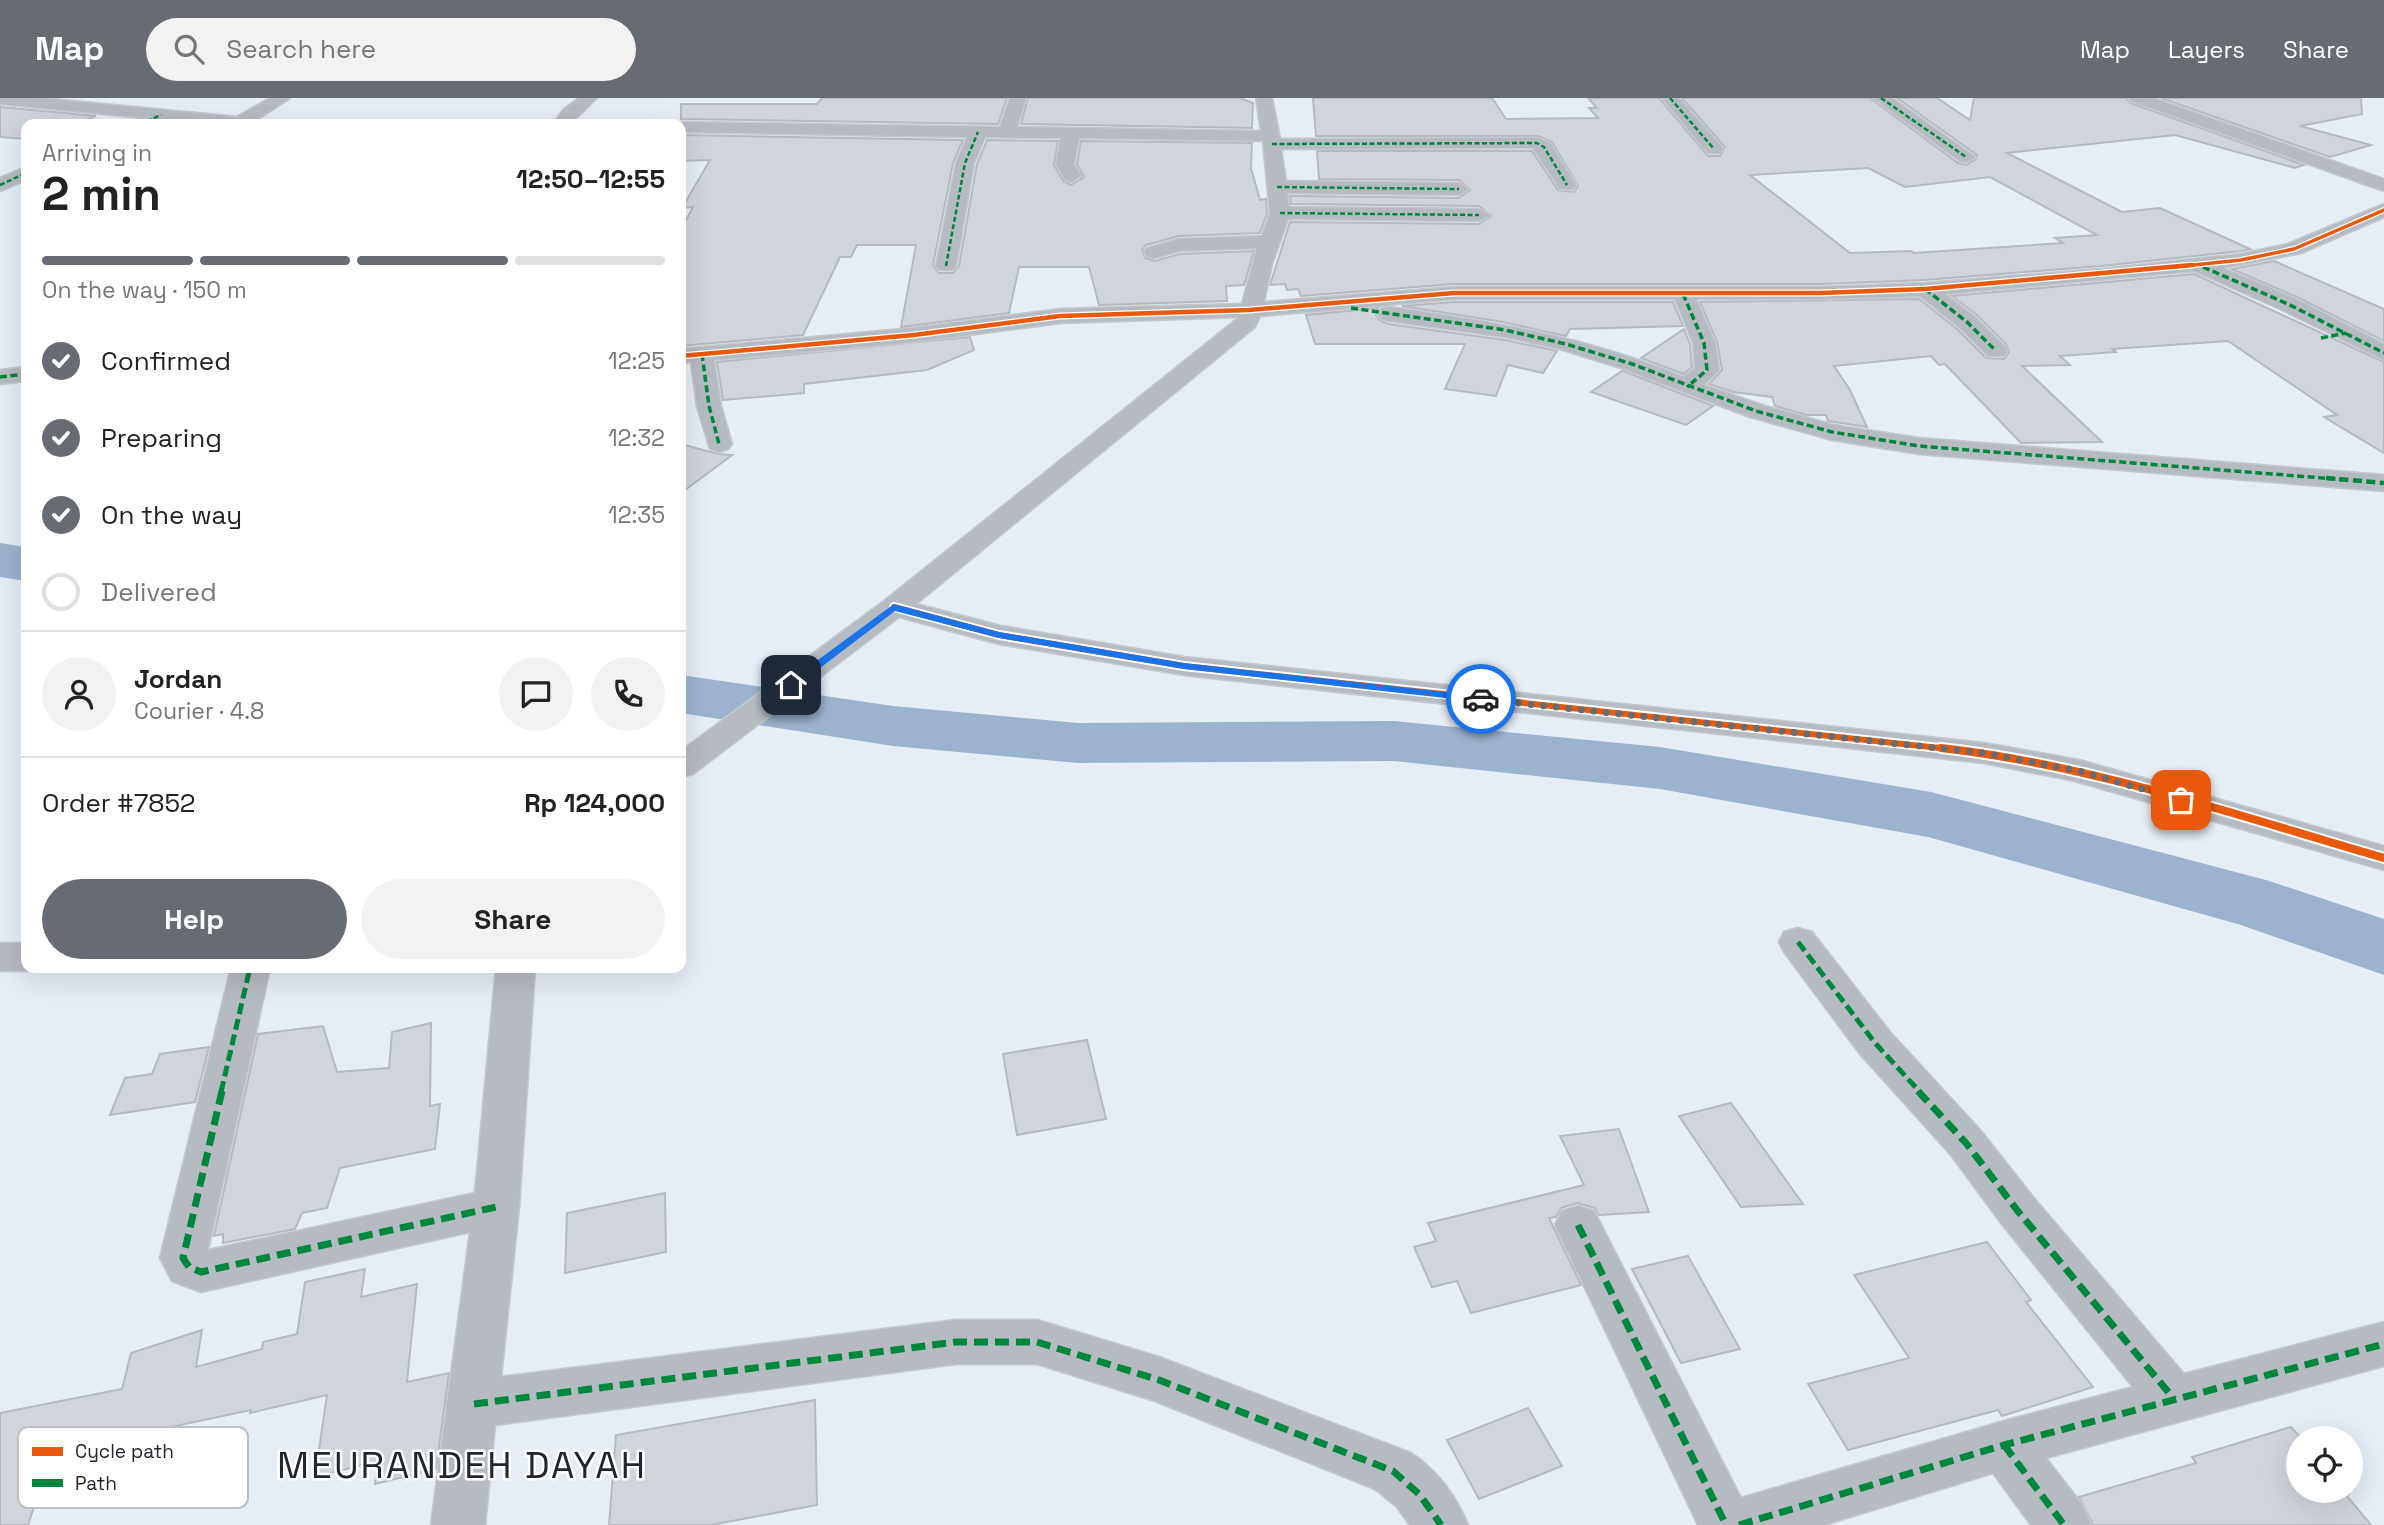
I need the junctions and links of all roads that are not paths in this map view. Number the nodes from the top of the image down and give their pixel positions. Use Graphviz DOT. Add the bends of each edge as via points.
graph roads {
  1 [pos="282,98"];
  2 [pos="589,98"];
  3 [pos="1018,98"];
  4 [pos="1264,98"];
  5 [pos="1670,98"];
  6 [pos="1881,98"];
  7 [pos="2137,98"];
  8 [pos="0,99"];
  9 [pos="161,115"];
  10 [pos="152,119"];
  11 [pos="200,119"];
  12 [pos="246,119"];
  13 [pos="566,119"];
  14 [pos="686,127"];
  15 [pos="978,132"];
  16 [pos="1007,132"];
  17 [pos="1071,133"];
  18 [pos="1272,140"];
  19 [pos="1714,149"];
  20 [pos="1966,157"];
  21 [pos="21,176"];
  22 [pos="1072,176"];
  23 [pos="1567,185"];
  24 [pos="2384,185"];
  25 [pos="0,186"];
  26 [pos="1277,187"];
  27 [pos="1459,189"];
  28 [pos="2384,209"];
  29 [pos="1280,213"];
  30 [pos="1479,215"];
  31 [pos="1269,243"];
  32 [pos="1153,252"];
  33 [pos="2197,264"];
  34 [pos="946,267"];
  35 [pos="1925,289"];
  36 [pos="1683,294"];
  37 [pos="1312,303"];
  38 [pos="1249,310"];
  39 [pos="2346,333"];
  40 [pos="2321,338"];
  41 [pos="1996,351"];
  42 [pos="2384,353"];
  43 [pos="691,355"];
  44 [pos="21,375"];
  45 [pos="0,377"];
  46 [pos="1688,387"];
  47 [pos="719,444"];
  48 [pos="2384,482"];
  49 [pos="887,613"];
  50 [pos="686,763"];
  51 [pos="2384,858"];
  52 [pos="1798,942"];
  53 [pos="0,957"];
  54 [pos="21,957"];
  55 [pos="249,973"];
  56 [pos="516,973"];
  57 [pos="496,1207"];
  58 [pos="1578,1225"];
  59 [pos="2384,1344"];
  60 [pos="2174,1399"];
  61 [pos="474,1404"];
  62 [pos="2004,1445"];
  63 [pos="458,1525"];
  64 [pos="1441,1525"];
  65 [pos="1726,1525"];
  66 [pos="1739,1525"];
  67 [pos="2064,1525"];
  1 -- 12 [label="street"];
  2 -- 13 [label="street"];
  3 -- 16 [label="street"];
  4 -- 18 [label="street"];
  5 -- 19 [label="street"];
  6 -- 20 [label="street"];
  7 -- 24 [label="street"];
  8 -- 9 [label="street"];
  9 -- 10 [label="street"];
  9 -- 11 [label="street"];
  14 -- 15 [label="street"];
  15 -- 16 [label="street"];
  15 -- 34 [label="street" via="965,163"];
  16 -- 17 [label="street"];
  17 -- 18 [label="street"];
  17 -- 22 [label="street" via="1065,164"];
  18 -- 23 [label="street" via="1537,143"];
  18 -- 26 [label="street"];
  21 -- 25 [label="street"];
  26 -- 27 [label="street"];
  26 -- 29 [label="street"];
  28 -- 33 [label="street" via="2294,249"];
  29 -- 30 [label="street"];
  29 -- 31 [label="street"];
  31 -- 32 [label="street" via="1179,245"];
  31 -- 38 [label="street"];
  33 -- 35 [label="street"];
  33 -- 39 [label="street"];
  35 -- 36 [label="street"];
  35 -- 41 [label="street"];
  36 -- 37 [label="street" via="1523,291"];
  36 -- 46 [label="street" via="1704,343 1707,370"];
  37 -- 38 [label="street"];
  37 -- 46 [label="street" via="1536,337 1600,353"];
  38 -- 43 [label="street" via="1059,316 914,335"];
  38 -- 49 [label="street" via="1247,322"];
  39 -- 40 [label="street"];
  39 -- 42 [label="street"];
  43 -- 47 [label="street"];
  44 -- 45 [label="street"];
  46 -- 48 [label="street" via="1832,432 1919,446"];
  49 -- 50 [label="street"];
  49 -- 51 [label="street" via="1184,666 1984,753 2079,771"];
  52 -- 60 [label="street" via="1875,1043 1966,1143"];
  53 -- 54 [label="street"];
  55 -- 57 [label="street" via="183,1258 189,1267 201,1272"];
  56 -- 57 [label="street"];
  57 -- 61 [label="street"];
  58 -- 65 [label="street"];
  59 -- 60 [label="street"];
  60 -- 62 [label="street"];
  61 -- 63 [label="street"];
  61 -- 64 [label="street" via="956,1342 1037,1342 1159,1380 1392,1471 1422,1496"];
  62 -- 66 [label="street"];
  62 -- 67 [label="street"];
}
